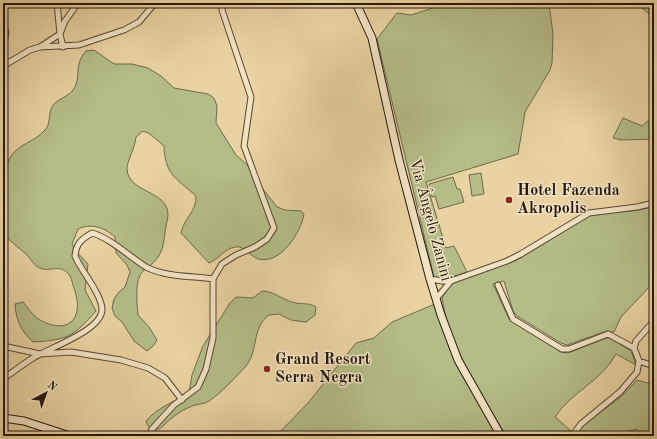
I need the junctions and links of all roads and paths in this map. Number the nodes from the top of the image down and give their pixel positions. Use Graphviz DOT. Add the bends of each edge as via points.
graph roads {
  1 [pos="57,3"];
  2 [pos="78,3"];
  3 [pos="156,3"];
  4 [pos="222,3"];
  5 [pos="356,3"];
  6 [pos="3,24"];
  7 [pos="60,34"];
  8 [pos="40,47"];
  9 [pos="63,47"];
  10 [pos="3,49"];
  11 [pos="3,66"];
  12 [pos="654,203"];
  13 [pos="212,279"];
  14 [pos="430,279"];
  15 [pos="450,281"];
  16 [pos="498,285"];
  17 [pos="436,299"];
  18 [pos="654,321"];
  19 [pos="3,346"];
  20 [pos="634,348"];
  21 [pos="40,354"];
  22 [pos="639,361"];
  23 [pos="654,366"];
  24 [pos="3,379"];
  25 [pos="182,400"];
  26 [pos="3,418"];
  27 [pos="70,436"];
  28 [pos="149,436"];
  29 [pos="501,436"];
  30 [pos="572,436"];
  1 -- 7 [label="street"];
  2 -- 7 [label="street" via="65,21"];
  3 -- 9 [label="street" via="139,22 124,30 79,45"];
  4 -- 13 [label="street" via="222,10 251,97 244,146 274,228 267,239 222,264"];
  5 -- 14 [label="street, Via Ângelo Zanini" via="372,38 399,160"];
  6 -- 10 [label="street" via="6,32"];
  7 -- 8 [label="street"];
  7 -- 9 [label="street"];
  8 -- 9 [label="street"];
  8 -- 11 [label="street"];
  12 -- 15 [label="street" via="637,208 589,212 512,258"];
  13 -- 21 [label="street" via="168,274 148,268 102,236 92,233 81,240 75,249 75,256 100,299 102,310 99,320 81,334"];
  13 -- 25 [label="street" via="213,338 206,369 198,387"];
  14 -- 15 [label="street"];
  14 -- 17 [label="street, Via Ângelo Zanini"];
  15 -- 17 [label="street"];
  16 -- 20 [label="street" via="513,318 562,349 569,349 608,334"];
  17 -- 29 [label="street, Via Ângelo Zanini" via="458,360"];
  18 -- 20 [label="street" via="636,341"];
  19 -- 21 [label="street"];
  20 -- 22 [label="street"];
  21 -- 24 [label="street"];
  21 -- 25 [label="street" via="71,352 122,360 148,368 165,378"];
  22 -- 23 [label="street"];
  22 -- 30 [label="street" via="639,369 630,382 576,429"];
  25 -- 28 [label="street" via="152,429"];
  26 -- 27 [label="street" via="24,421"];
}
